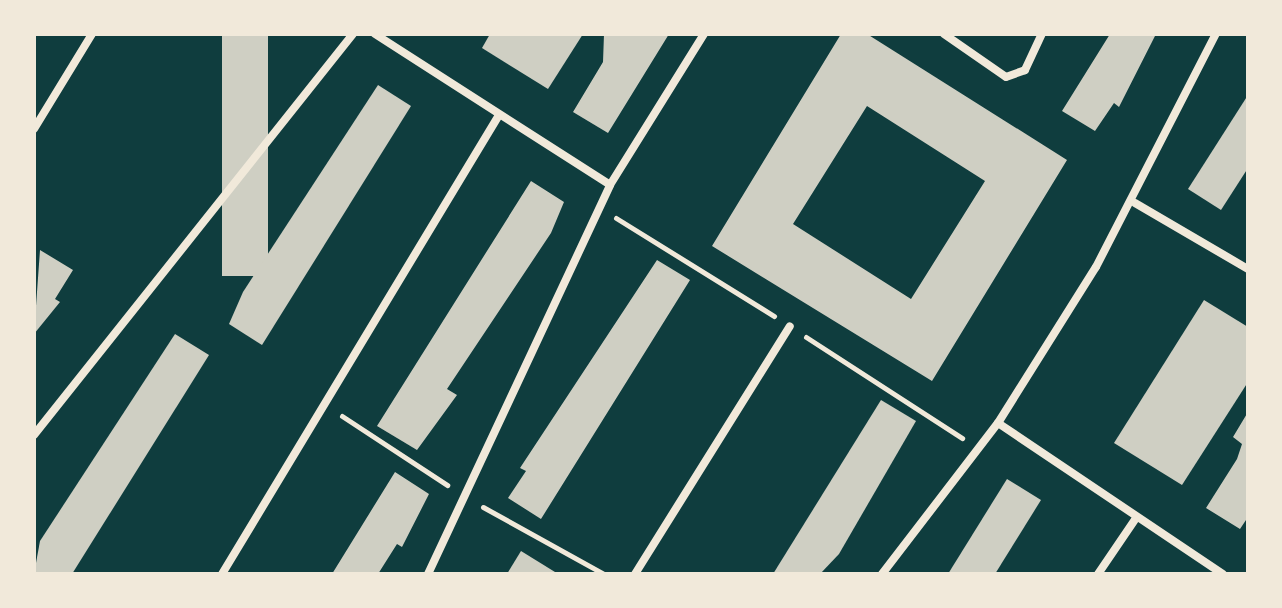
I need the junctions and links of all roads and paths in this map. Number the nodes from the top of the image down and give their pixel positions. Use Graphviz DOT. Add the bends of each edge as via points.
graph roads {
  1 [pos="92,34"];
  2 [pos="353,34"];
  3 [pos="375,34"];
  4 [pos="704,34"];
  5 [pos="944,34"];
  6 [pos="1042,34"];
  7 [pos="1216,34"];
  8 [pos="499,115"];
  9 [pos="34,129"];
  10 [pos="610,185"];
  11 [pos="1135,203"];
  12 [pos="1248,269"];
  13 [pos="790,326"];
  14 [pos="998,423"];
  15 [pos="34,435"];
  16 [pos="1136,518"];
  17 [pos="222,574"];
  18 [pos="428,574"];
  19 [pos="635,574"];
  20 [pos="882,574"];
  21 [pos="1098,574"];
  22 [pos="1223,574"];
  1 -- 9 [label="street"];
  2 -- 15 [label="street"];
  3 -- 8 [label="street"];
  4 -- 10 [label="street"];
  5 -- 6 [label="street" via="1006,77 1025,70"];
  7 -- 11 [label="street"];
  8 -- 10 [label="street"];
  8 -- 17 [label="street"];
  10 -- 18 [label="street"];
  11 -- 12 [label="street"];
  11 -- 14 [label="street"];
  13 -- 19 [label="street"];
  14 -- 16 [label="street"];
  14 -- 20 [label="street"];
  16 -- 21 [label="street"];
  16 -- 22 [label="street"];
}
